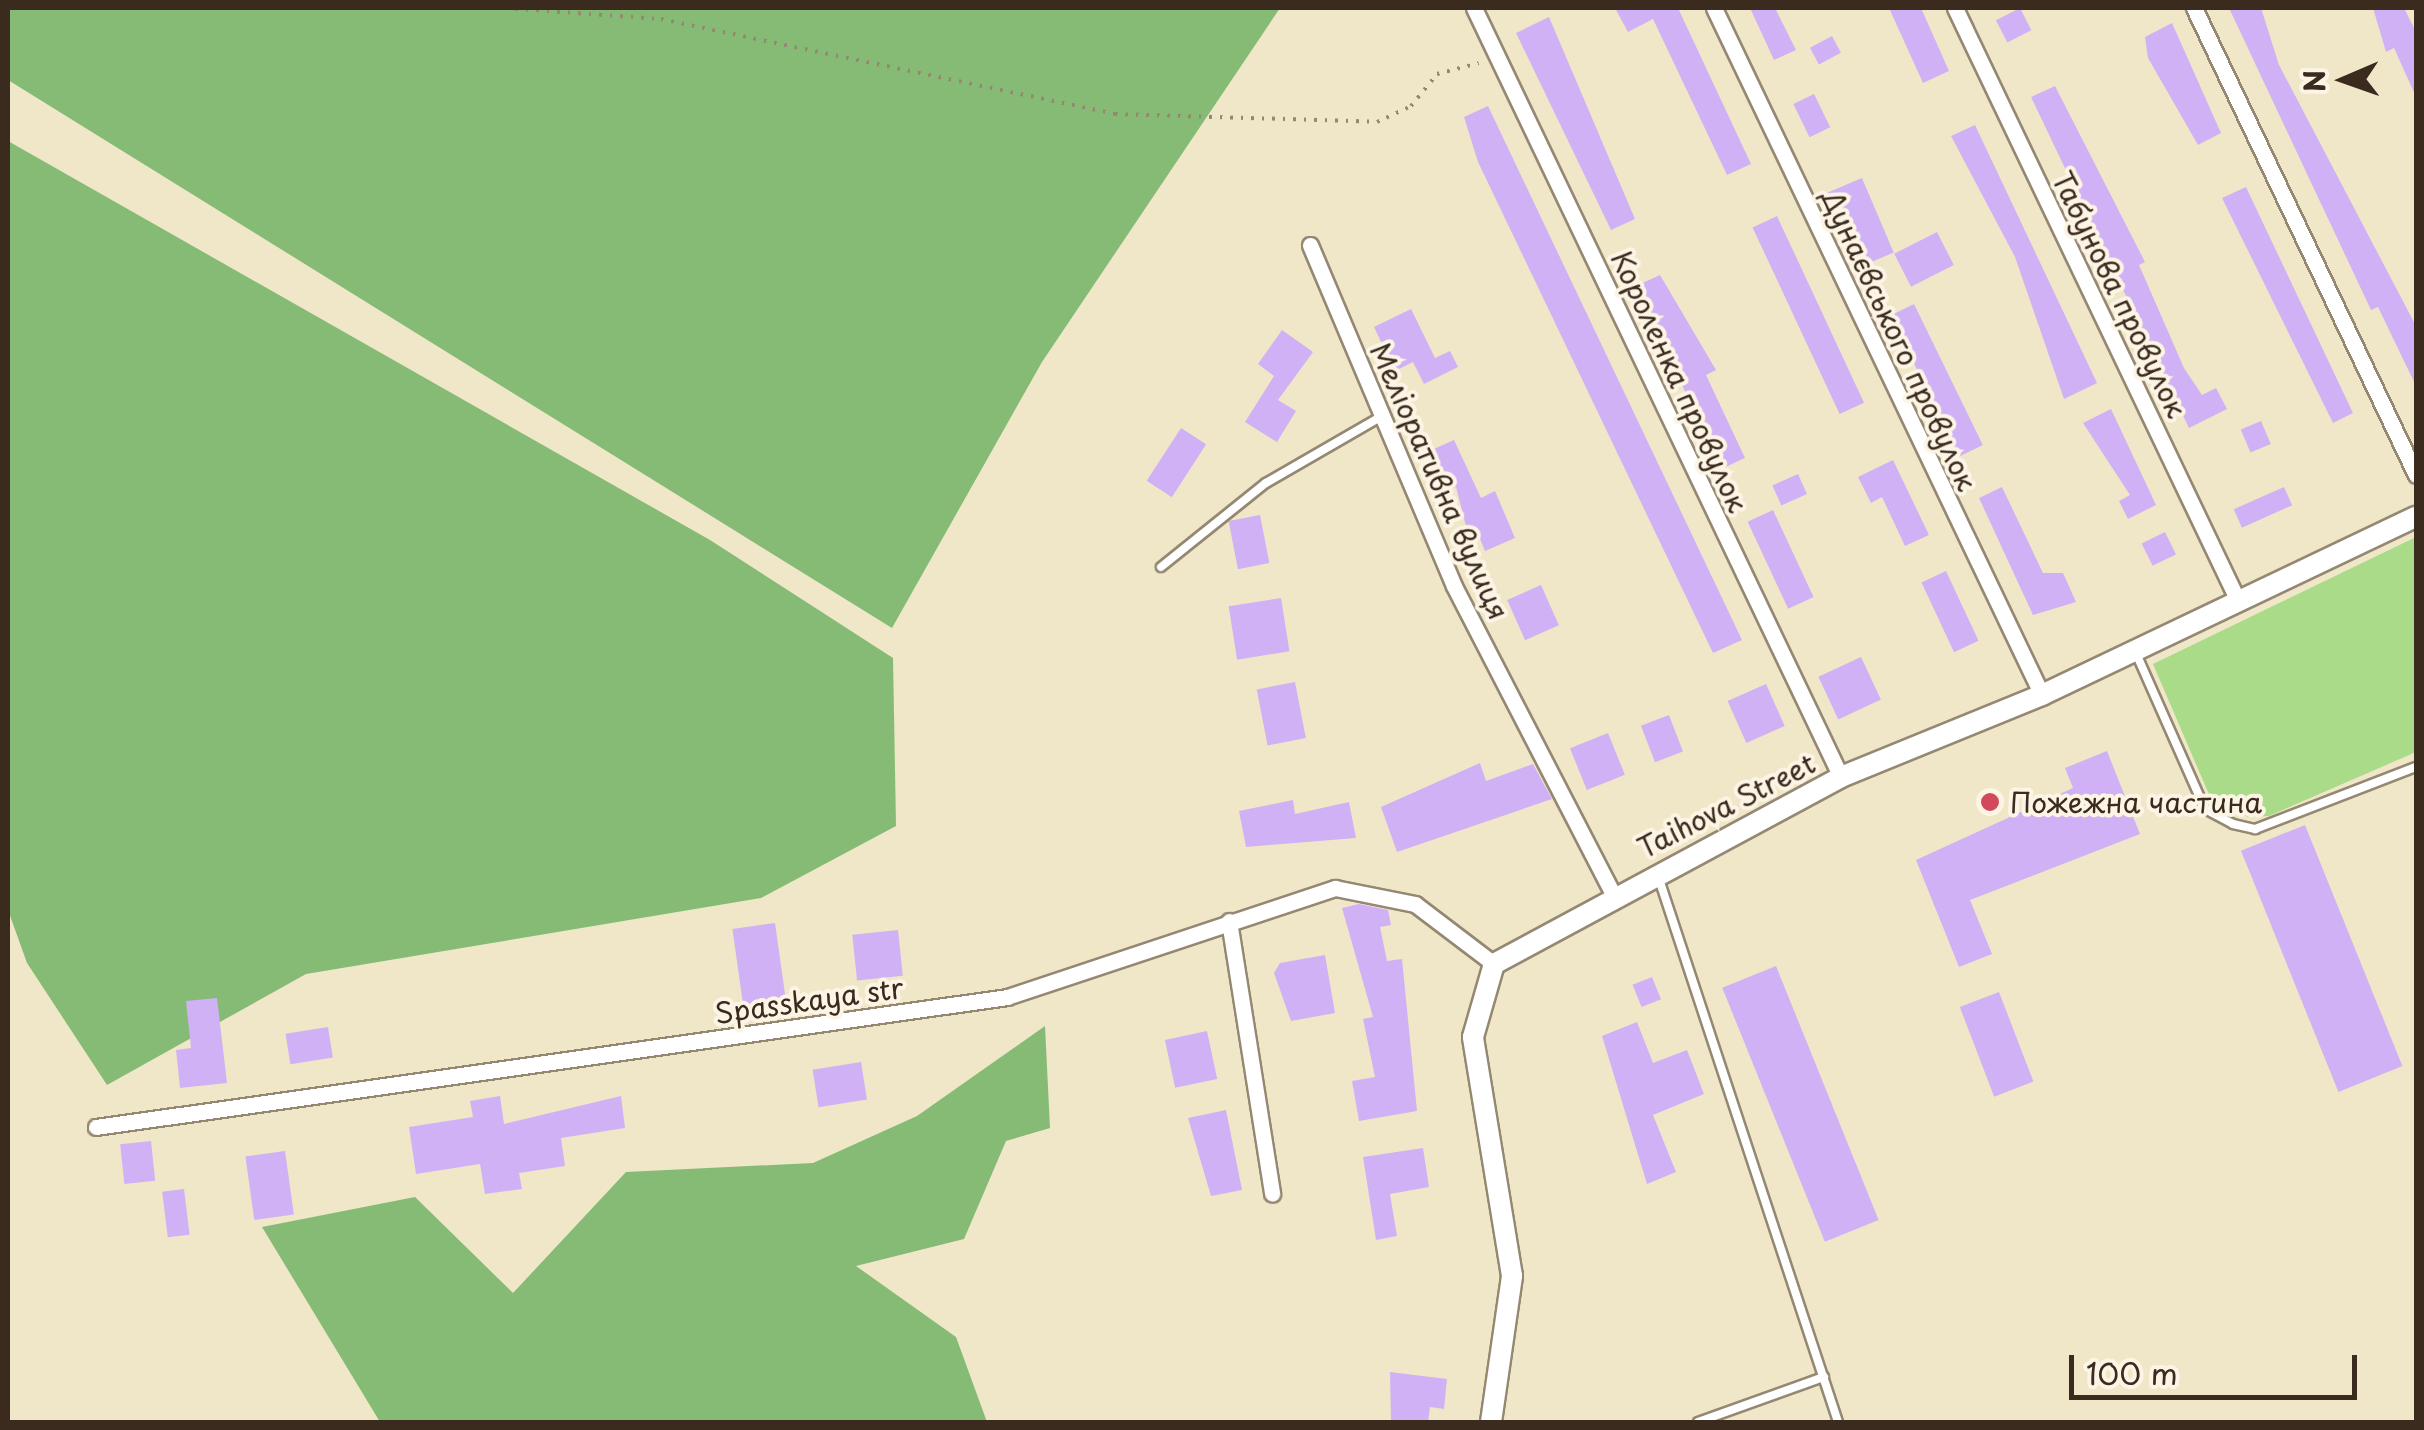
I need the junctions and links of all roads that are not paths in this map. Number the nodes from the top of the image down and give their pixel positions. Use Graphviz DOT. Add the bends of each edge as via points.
graph roads {
  1 [pos="1474,8"];
  2 [pos="1714,8"];
  3 [pos="1955,8"];
  4 [pos="2194,8"];
  5 [pos="1310,246"];
  6 [pos="1382,416"];
  7 [pos="2416,475"];
  8 [pos="2416,517"];
  9 [pos="1161,567"];
  10 [pos="2239,603"];
  11 [pos="2136,651"];
  12 [pos="2042,695"];
  13 [pos="2416,767"];
  14 [pos="1841,777"];
  15 [pos="1656,872"];
  16 [pos="1612,894"];
  17 [pos="1229,921"];
  18 [pos="1494,964"];
  19 [pos="96,1126"];
  20 [pos="1272,1194"];
  21 [pos="1824,1377"];
  22 [pos="1492,1422"];
  23 [pos="1698,1422"];
  24 [pos="1838,1422"];
  1 -- 14 [label="street, Короленка провулок"];
  2 -- 12 [label="street, Дунаєвського провулок"];
  3 -- 10 [label="street, Табунова провулок"];
  4 -- 7 [label="street"];
  5 -- 6 [label="street, Меліоративна вулиця"];
  6 -- 9 [label="lane" via="1266,483"];
  6 -- 16 [label="street, Меліоративна вулиця" via="1454,586"];
  8 -- 10 [label="street, Taihova Street"];
  10 -- 11 [label="street, Taihova Street"];
  11 -- 12 [label="street, Taihova Street"];
  11 -- 13 [label="lane" via="2206,809 2234,824 2255,829"];
  12 -- 14 [label="street, Taihova Street"];
  14 -- 15 [label="street, Taihova Street"];
  15 -- 16 [label="street, Taihova Street"];
  15 -- 21 [label="lane"];
  16 -- 18 [label="street, Taihova Street"];
  17 -- 18 [label="street, Spasskaya str" via="1335,888 1378,892 1415,904"];
  17 -- 19 [label="street, Spasskaya str" via="1006,998"];
  17 -- 20 [label="street"];
  18 -- 22 [label="street" via="1474,1038 1512,1276"];
  21 -- 23 [label="lane"];
  21 -- 24 [label="lane"];
}
